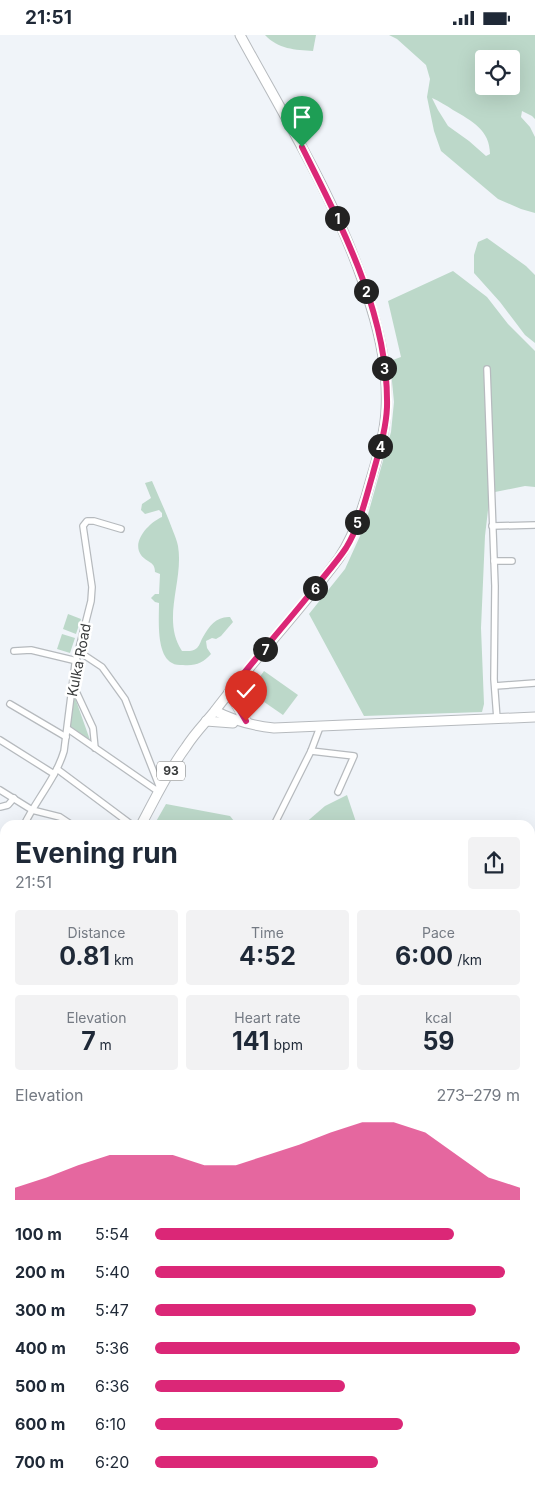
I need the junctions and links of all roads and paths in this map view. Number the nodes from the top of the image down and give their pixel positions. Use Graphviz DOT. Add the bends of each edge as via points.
graph roads {
  1 [pos="240,35"];
  2 [pos="487,369"];
  3 [pos="535,525"];
  4 [pos="492,527"];
  5 [pos="120,529"];
  6 [pos="494,561"];
  7 [pos="512,561"];
  8 [pos="14,651"];
  9 [pos="78,651"];
  10 [pos="76,661"];
  11 [pos="535,683"];
  12 [pos="72,684"];
  13 [pos="495,686"];
  14 [pos="229,692"];
  15 [pos="10,704"];
  16 [pos="216,708"];
  17 [pos="535,717"];
  18 [pos="497,719"];
  19 [pos="206,721"];
  20 [pos="247,722"];
  21 [pos="320,727"];
  22 [pos="68,729"];
  23 [pos="66,737"];
  24 [pos="0,740"];
  25 [pos="95,748"];
  26 [pos="311,751"];
  27 [pos="55,771"];
  28 [pos="0,790"];
  29 [pos="159,790"];
  30 [pos="338,793"];
  31 [pos="14,798"];
  32 [pos="0,807"];
  33 [pos="32,810"];
  34 [pos="27,820"];
  35 [pos="62,820"];
  36 [pos="125,820"];
  37 [pos="144,820"];
  38 [pos="276,820"];
  1 -- 14 [label="main road, 93" via="302,147 348,241 381,343 387,407 384,433 367,493 346,547"];
  2 -- 4 [label="street"];
  3 -- 4 [label="street"];
  4 -- 6 [label="street"];
  5 -- 9 [label="street, Kulka Road" via="94,521 87,521 83,526 92,587"];
  6 -- 7 [label="street"];
  6 -- 13 [label="street"];
  8 -- 10 [label="street" via="31,650"];
  9 -- 10 [label="street, Kulka Road"];
  9 -- 29 [label="street" via="102,667 125,699"];
  10 -- 12 [label="street, Kulka Road"];
  11 -- 13 [label="street"];
  12 -- 22 [label="street, Kulka Road"];
  12 -- 25 [label="street" via="93,729"];
  13 -- 18 [label="street"];
  14 -- 16 [label="main road, 93"];
  14 -- 20 [label="main road"];
  15 -- 23 [label="street"];
  16 -- 19 [label="main road, 93"];
  16 -- 20 [label="main road"];
  17 -- 18 [label="main road"];
  18 -- 21 [label="main road"];
  19 -- 20 [label="main road"];
  19 -- 29 [label="main road, 93"];
  20 -- 21 [label="main road" via="274,728"];
  21 -- 26 [label="street"];
  22 -- 23 [label="street, Kulka Road"];
  22 -- 25 [label="street"];
  23 -- 27 [label="street, Kulka Road"];
  24 -- 27 [label="street"];
  25 -- 29 [label="street"];
  26 -- 30 [label="street" via="354,756"];
  26 -- 38 [label="street"];
  27 -- 33 [label="street, Kulka Road"];
  27 -- 36 [label="street"];
  28 -- 31 [label="street"];
  29 -- 37 [label="main road, 93"];
  31 -- 32 [label="street" via="8,805"];
  31 -- 33 [label="street"];
  33 -- 34 [label="street, Kulka Road"];
  33 -- 35 [label="street"];
}
